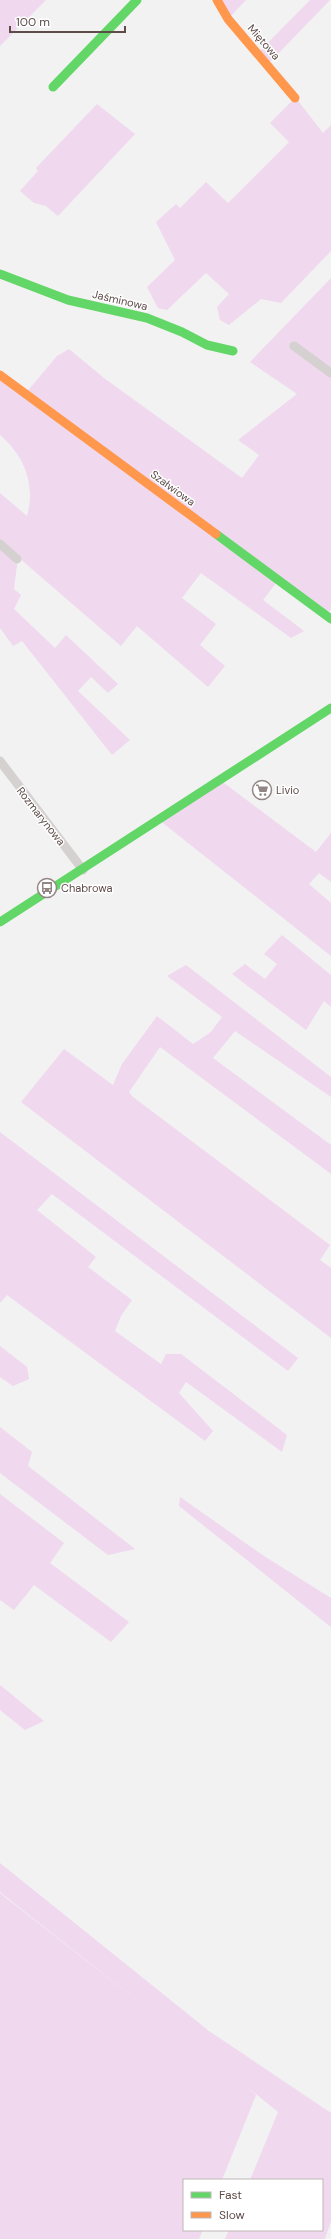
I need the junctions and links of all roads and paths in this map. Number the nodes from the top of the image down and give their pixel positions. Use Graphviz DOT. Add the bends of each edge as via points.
graph roads {
  1 [pos="137,0"];
  2 [pos="217,0"];
  3 [pos="53,87"];
  4 [pos="295,98"];
  5 [pos="0,274"];
  6 [pos="294,346"];
  7 [pos="233,351"];
  8 [pos="331,373"];
  9 [pos="0,375"];
  10 [pos="0,544"];
  11 [pos="17,560"];
  12 [pos="331,619"];
  13 [pos="331,708"];
  14 [pos="0,761"];
  15 [pos="83,870"];
  16 [pos="0,922"];
  1 -- 3 [label="street"];
  2 -- 4 [label="street, Miętowa" via="228,19"];
  5 -- 7 [label="street, Jaśminowa" via="75,302 147,318 182,332 207,346"];
  6 -- 8 [label="street"];
  9 -- 12 [label="street, Szałwiowa"];
  10 -- 11 [label="street"];
  13 -- 15 [label="street"];
  14 -- 15 [label="street, Rozmarynowa"];
  15 -- 16 [label="street"];
}
